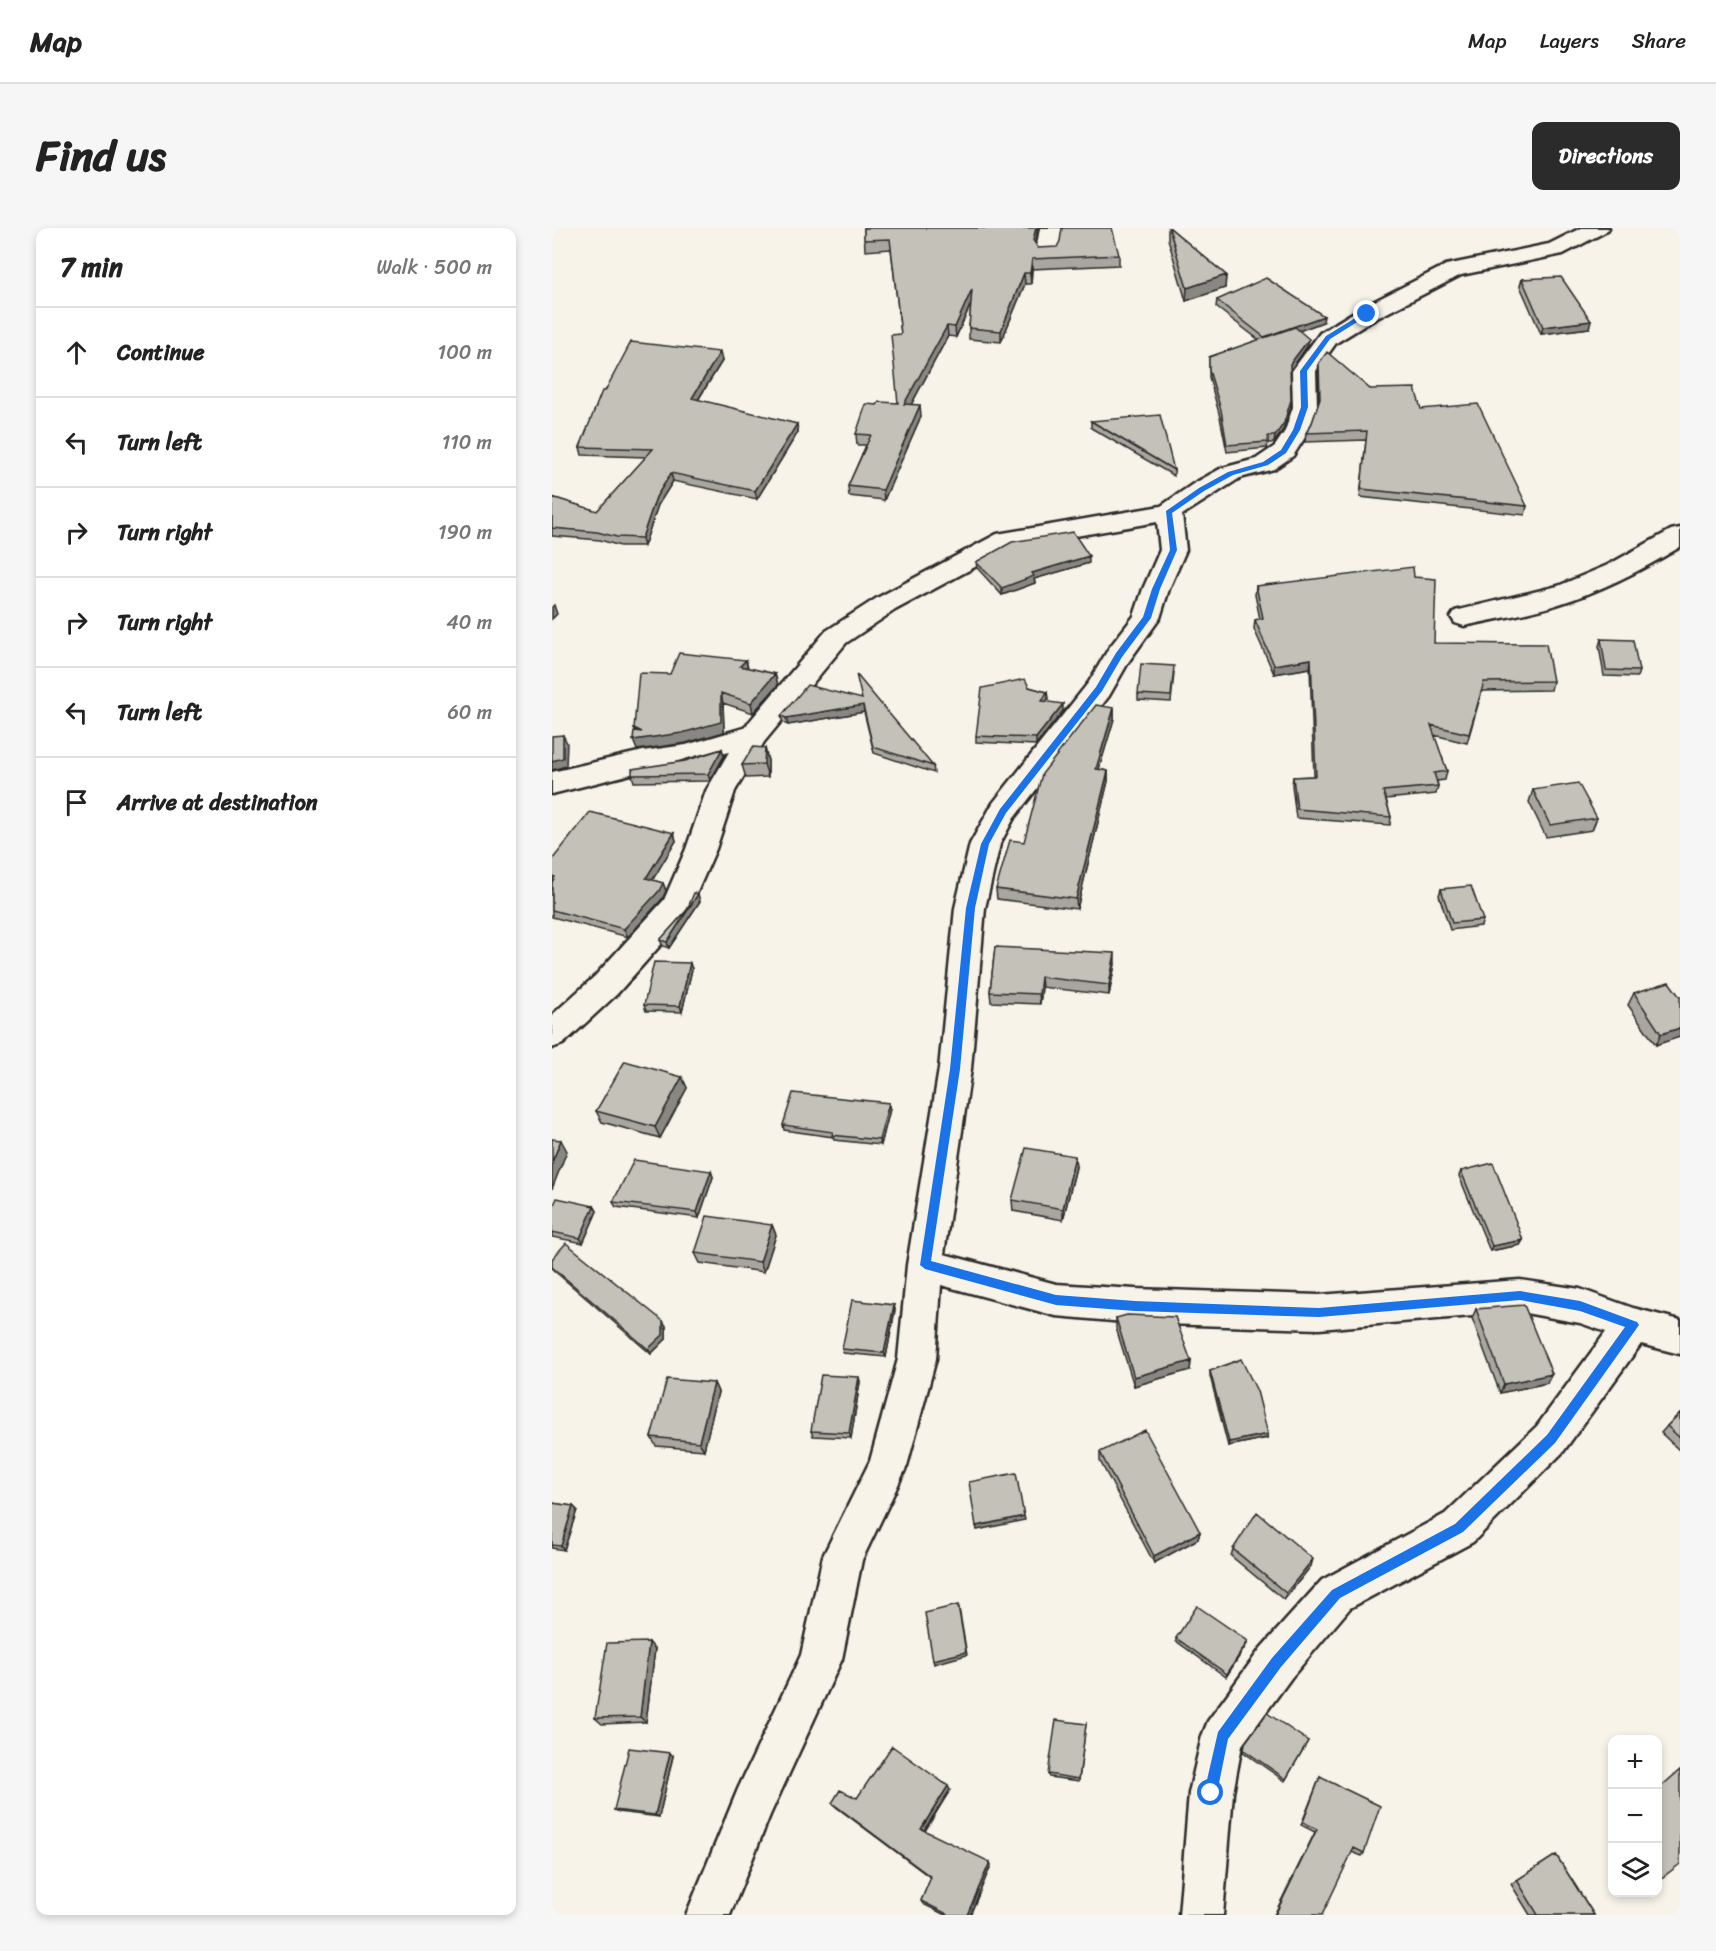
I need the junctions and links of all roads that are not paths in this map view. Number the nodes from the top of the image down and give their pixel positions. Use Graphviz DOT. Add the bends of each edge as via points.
graph roads {
  1 [pos="1052,228"];
  2 [pos="1598,228"];
  3 [pos="1047,250"];
  4 [pos="1169,512"];
  5 [pos="1680,536"];
  6 [pos="1464,617"];
  7 [pos="753,735"];
  8 [pos="552,783"];
  9 [pos="552,1035"];
  10 [pos="925,1265"];
  11 [pos="1633,1325"];
  12 [pos="1680,1337"];
  13 [pos="708,1915"];
  14 [pos="1201,1915"];
  1 -- 3 [label="street"];
  2 -- 4 [label="street" via="1555,249 1454,270 1328,338 1304,371 1305,407 1284,451 1265,464 1231,473"];
  4 -- 7 [label="street" via="1006,540 885,604 836,637"];
  4 -- 10 [label="street" via="1173,550 1147,618 1099,689 1003,811 985,844 970,908 955,1069"];
  5 -- 6 [label="street" via="1615,572 1550,598"];
  7 -- 8 [label="street"];
  7 -- 9 [label="street" via="721,791 676,907 606,985"];
  10 -- 11 [label="street" via="1056,1300 1319,1312 1520,1296 1580,1306"];
  10 -- 13 [label="street" via="917,1359 888,1466 843,1556 821,1659 753,1804"];
  11 -- 12 [label="street"];
  11 -- 14 [label="street" via="1551,1439 1459,1528 1336,1594 1256,1690 1223,1736 1211,1793"];
}
